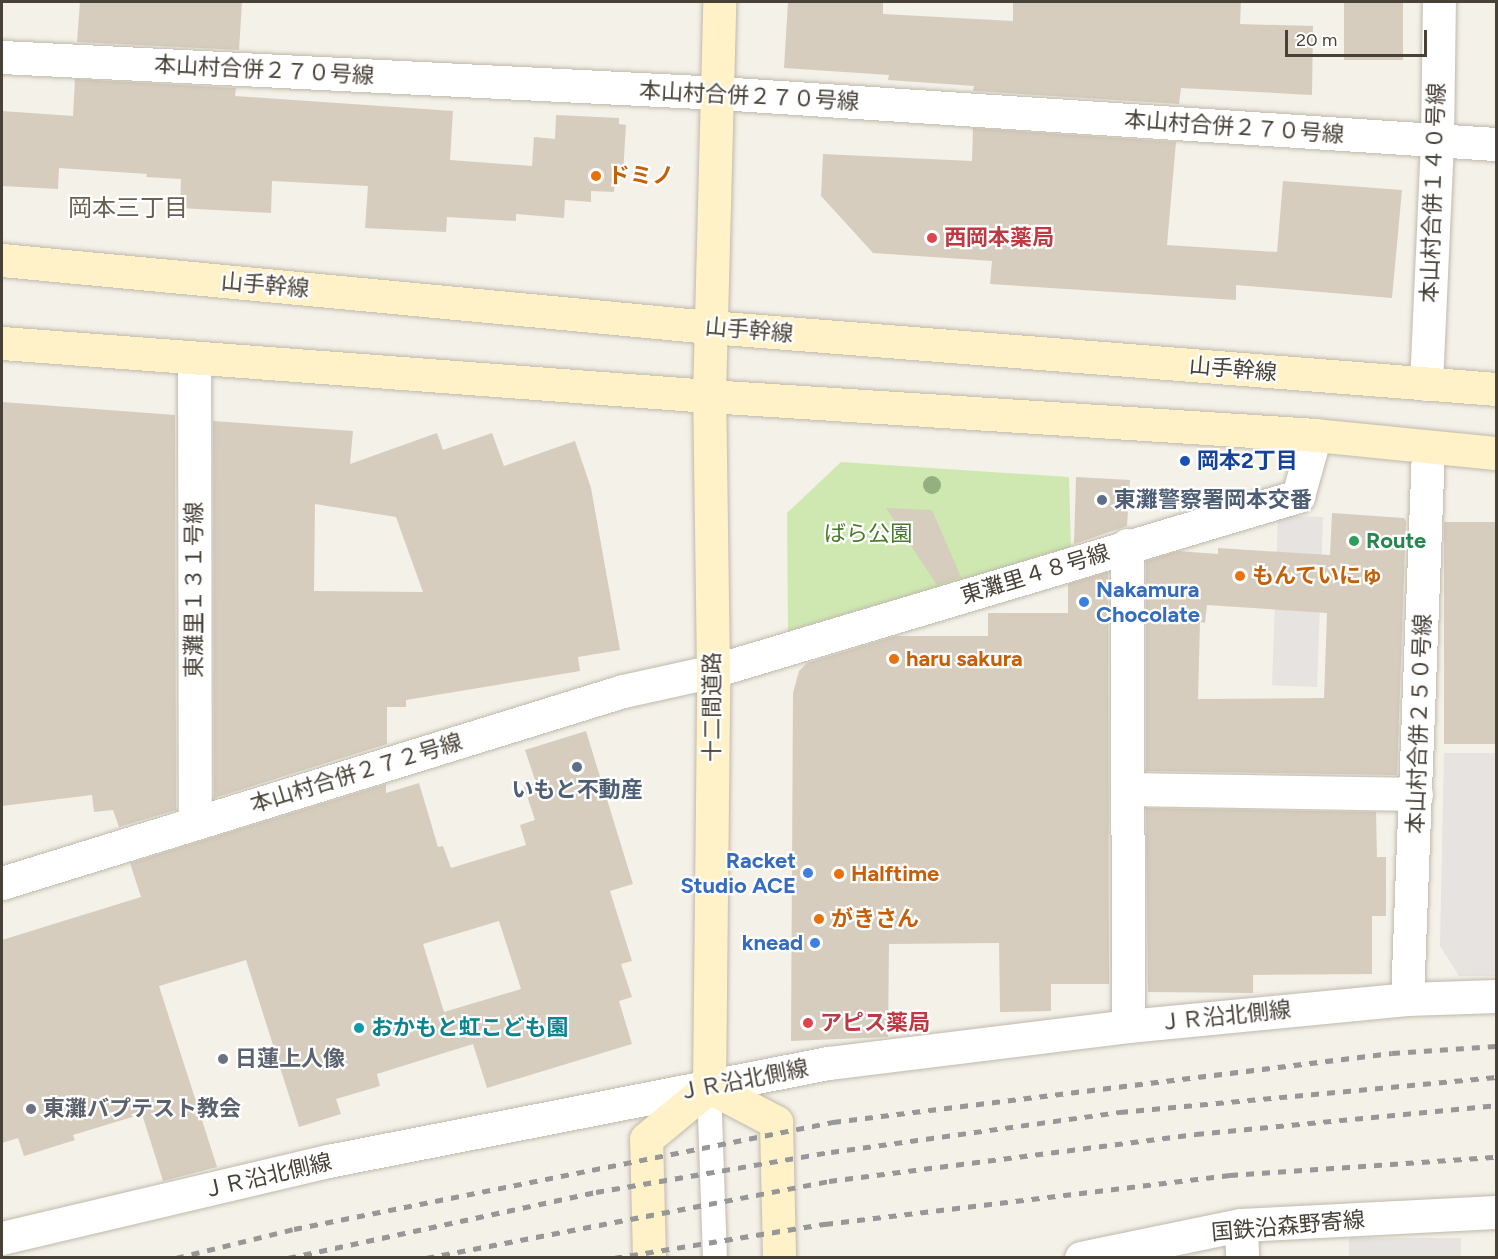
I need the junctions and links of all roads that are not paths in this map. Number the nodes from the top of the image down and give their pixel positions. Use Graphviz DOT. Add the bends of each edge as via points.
graph roads {
  1 [pos="719,2"];
  2 [pos="1439,2"];
  3 [pos="2,57"];
  4 [pos="719,93"];
  5 [pos="1437,140"];
  6 [pos="1497,144"];
  7 [pos="2,260"];
  8 [pos="710,327"];
  9 [pos="2,343"];
  10 [pos="194,358"];
  11 [pos="1426,384"];
  12 [pos="1497,389"];
  13 [pos="709,396"];
  14 [pos="1315,435"];
  15 [pos="1428,449"];
  16 [pos="1497,453"];
  17 [pos="1127,545"];
  18 [pos="713,671"];
  19 [pos="1130,789"];
  20 [pos="1416,795"];
  21 [pos="195,822"];
  22 [pos="2,883"];
  23 [pos="1497,996"];
  24 [pos="1407,999"];
  25 [pos="1128,1026"];
  26 [pos="710,1087"];
  27 [pos="1497,1212"];
  28 [pos="1241,1225"];
  29 [pos="2,1238"];
  30 [pos="649,1257"];
  31 [pos="714,1257"];
  32 [pos="779,1257"];
  33 [pos="1081,1257"];
  34 [pos="1242,1257"];
  1 -- 4 [label="street, 十二間道路"];
  2 -- 5 [label="street, 本山村合併１４０号線"];
  3 -- 4 [label="street, 本山村合併２７０号線"];
  4 -- 5 [label="street, 本山村合併２７０号線"];
  4 -- 8 [label="street, 十二間道路"];
  5 -- 6 [label="street, 本山村合併２７０号線"];
  5 -- 11 [label="street, 本山村合併１４０号線"];
  7 -- 8 [label="street, 山手幹線"];
  8 -- 11 [label="street, 山手幹線"];
  8 -- 13 [label="street, 十二間道路"];
  9 -- 10 [label="street"];
  10 -- 13 [label="street"];
  10 -- 21 [label="street, 東灘里１３１号線"];
  11 -- 12 [label="street, 山手幹線"];
  13 -- 14 [label="street"];
  13 -- 18 [label="street, 十二間道路"];
  14 -- 15 [label="street"];
  14 -- 17 [label="street, 東灘里４８号線" via="1298,496"];
  15 -- 16 [label="street"];
  15 -- 20 [label="street, 本山村合併２５０号線"];
  17 -- 18 [label="street, 東灘里４８号線"];
  17 -- 19 [label="street"];
  18 -- 21 [label="street, 本山村合併２７２号線" via="623,692"];
  18 -- 26 [label="street, 十二間道路"];
  19 -- 20 [label="street"];
  19 -- 25 [label="street"];
  20 -- 24 [label="street, 本山村合併２５０号線"];
  21 -- 22 [label="street, 本山村合併２７２号線"];
  23 -- 24 [label="street, ＪＲ沿北側線"];
  24 -- 25 [label="street, ＪＲ沿北側線"];
  25 -- 26 [label="street, ＪＲ沿北側線" via="828,1063"];
  26 -- 29 [label="street, ＪＲ沿北側線" via="328,1161"];
  26 -- 30 [label="street" via="646,1139"];
  26 -- 31 [label="lane"];
  26 -- 32 [label="street" via="776,1122"];
  27 -- 28 [label="street, 国鉄沿森野寄線"];
  28 -- 33 [label="street, 国鉄沿森野寄線"];
  28 -- 34 [label="street"];
}
